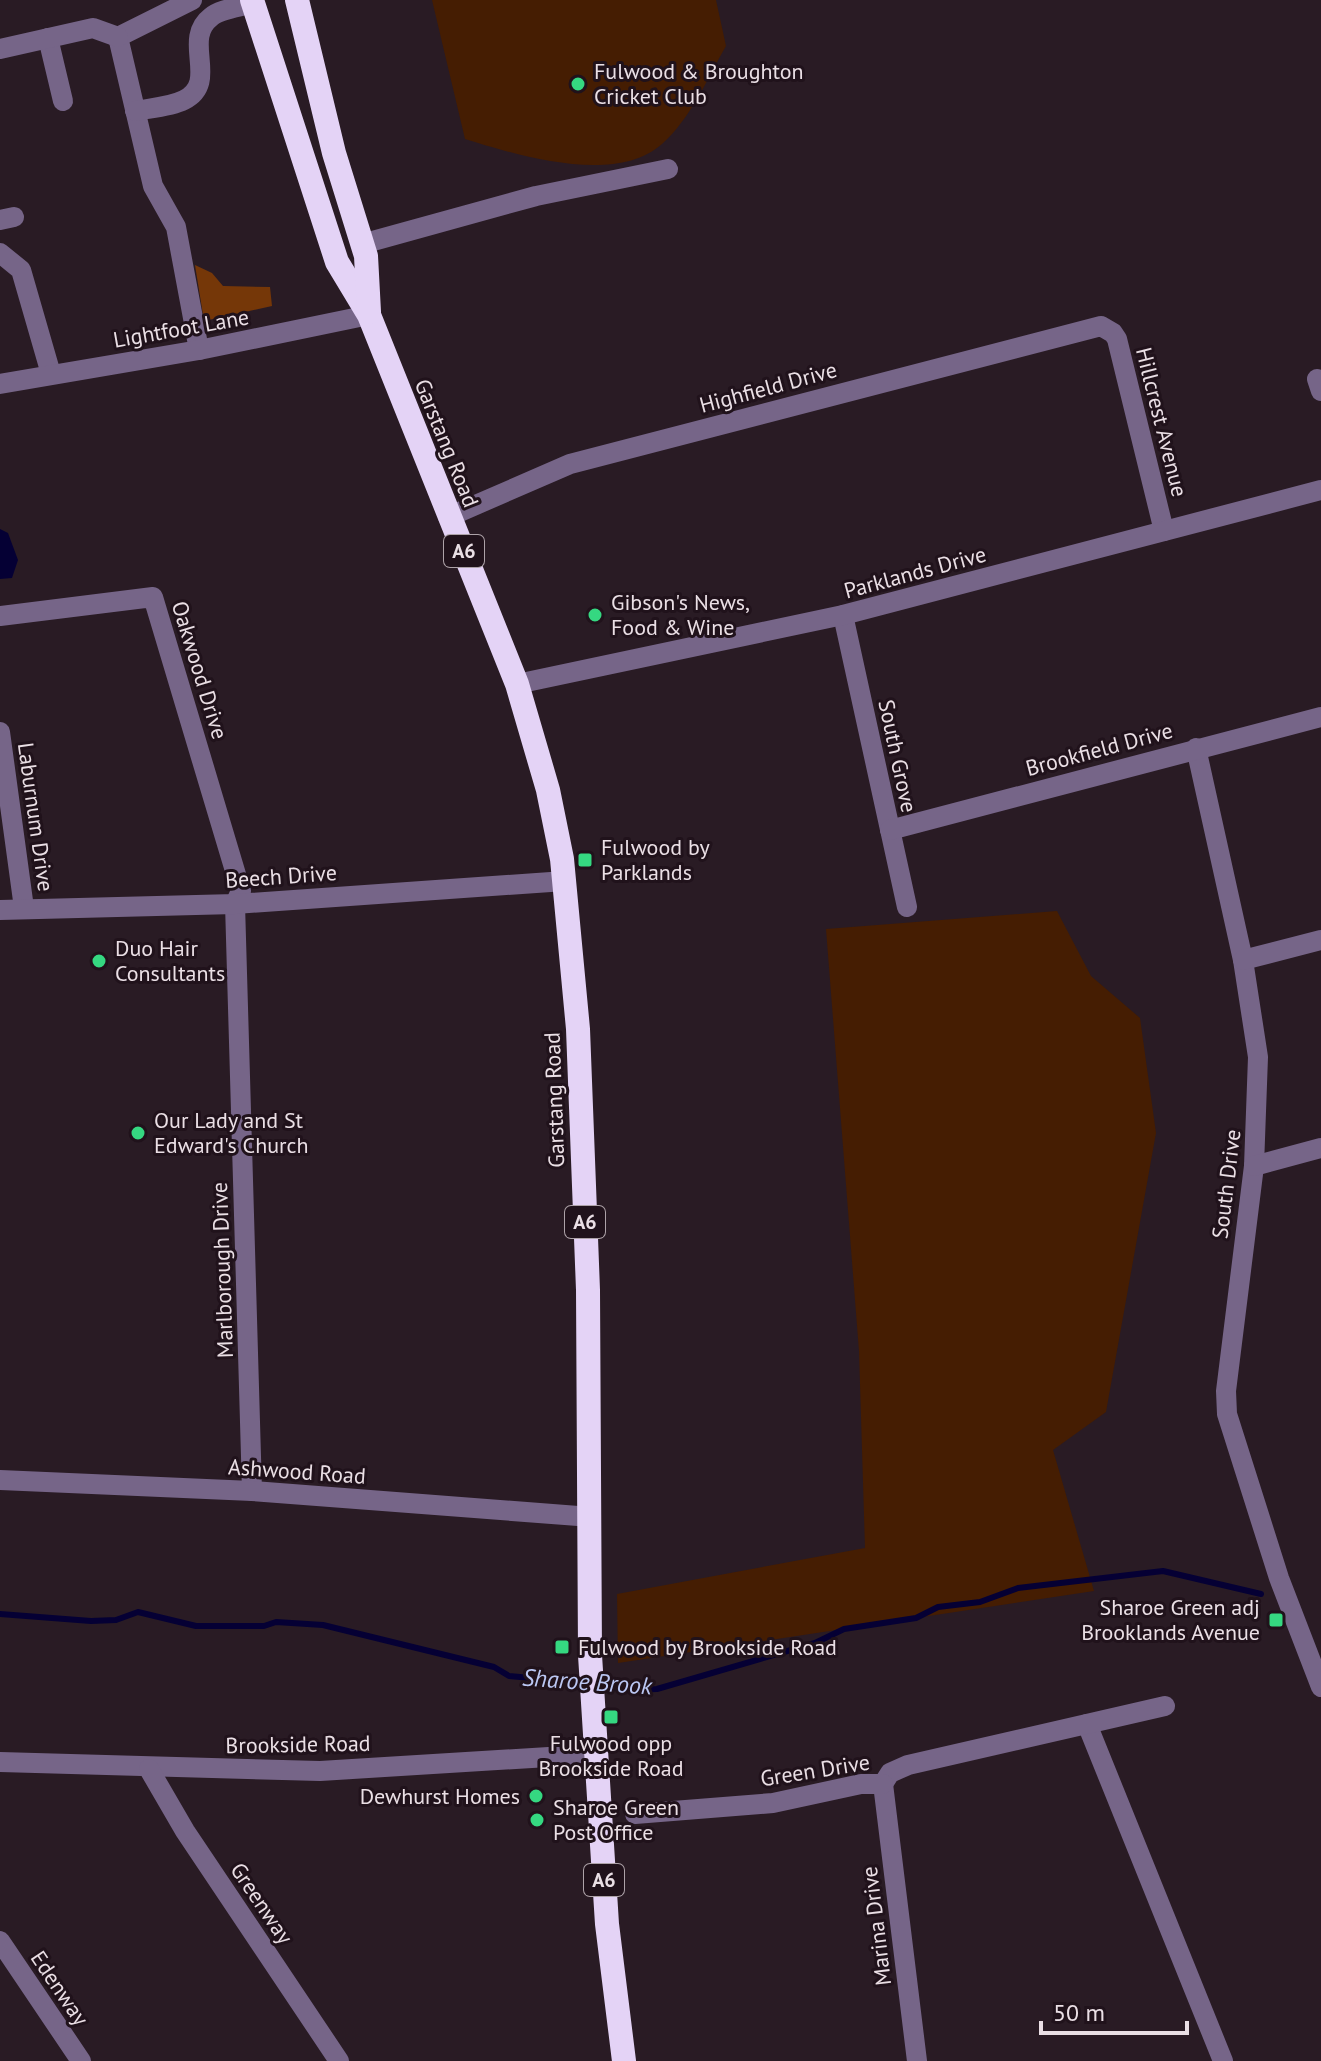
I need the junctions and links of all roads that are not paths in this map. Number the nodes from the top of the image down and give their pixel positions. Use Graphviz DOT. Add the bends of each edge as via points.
graph roads {
  1 [pos="192,0"];
  2 [pos="297,0"];
  3 [pos="252,1"];
  4 [pos="118,37"];
  5 [pos="48,38"];
  6 [pos="0,49"];
  7 [pos="63,101"];
  8 [pos="135,111"];
  9 [pos="668,169"];
  10 [pos="362,244"];
  11 [pos="0,253"];
  12 [pos="369,315"];
  13 [pos="1107,329"];
  14 [pos="199,350"];
  15 [pos="51,374"];
  16 [pos="0,384"];
  17 [pos="1321,490"];
  18 [pos="448,517"];
  19 [pos="1164,531"];
  20 [pos="843,615"];
  21 [pos="0,616"];
  22 [pos="517,684"];
  23 [pos="1321,717"];
  24 [pos="0,732"];
  25 [pos="1196,748"];
  26 [pos="890,830"];
  27 [pos="565,881"];
  28 [pos="235,904"];
  29 [pos="907,907"];
  30 [pos="24,908"];
  31 [pos="0,910"];
  32 [pos="1321,940"];
  33 [pos="1243,960"];
  34 [pos="1321,1148"];
  35 [pos="1254,1166"];
  36 [pos="0,1480"];
  37 [pos="252,1491"];
  38 [pos="591,1517"];
  39 [pos="1321,1687"];
  40 [pos="1165,1706"];
  41 [pos="1087,1724"];
  42 [pos="597,1754"];
  43 [pos="0,1762"];
  44 [pos="149,1769"];
  45 [pos="883,1784"];
  46 [pos="635,1814"];
  47 [pos="0,1941"];
  48 [pos="330,2057"];
  49 [pos="81,2061"];
  50 [pos="624,2061"];
  51 [pos="917,2061"];
  52 [pos="1223,2061"];
  1 -- 4 [label="street"];
  2 -- 10 [label="highway, Garstang Road / A6"];
  3 -- 8 [label="street" via="211,16 203,28 198,45 202,82 197,91 182,101"];
  3 -- 12 [label="highway, Garstang Road / A6" via="337,262"];
  4 -- 5 [label="street" via="93,28"];
  4 -- 8 [label="street"];
  5 -- 6 [label="street"];
  5 -- 7 [label="street"];
  8 -- 14 [label="street" via="153,186 176,227"];
  9 -- 10 [label="street" via="536,196"];
  10 -- 12 [label="highway, Garstang Road / A6"];
  11 -- 15 [label="street" via="21,270"];
  12 -- 14 [label="street, Lightfoot Lane"];
  12 -- 18 [label="highway, Garstang Road / A6"];
  13 -- 18 [label="street, Highfield Drive" via="1093,327 570,464"];
  13 -- 19 [label="street, Hillcrest Avenue" via="1117,339"];
  14 -- 15 [label="street, Lightfoot Lane"];
  15 -- 16 [label="street, Lightfoot Lane"];
  17 -- 19 [label="street, Parklands Drive"];
  18 -- 22 [label="highway, Garstang Road / A6"];
  19 -- 20 [label="street, Parklands Drive"];
  20 -- 22 [label="street, Parklands Drive"];
  20 -- 26 [label="street, South Grove"];
  21 -- 28 [label="street, Oakwood Drive" via="153,597 241,891"];
  22 -- 27 [label="highway, Garstang Road / A6" via="548,790"];
  23 -- 25 [label="street, Brookfield Drive"];
  24 -- 30 [label="street, Laburnum Drive"];
  25 -- 26 [label="street, Brookfield Drive"];
  25 -- 33 [label="street, South Drive"];
  26 -- 29 [label="street, South Grove"];
  27 -- 28 [label="street, Beech Drive"];
  27 -- 38 [label="highway, Garstang Road / A6" via="578,1029"];
  28 -- 30 [label="street, Beech Drive"];
  28 -- 37 [label="street, Marlborough Drive"];
  30 -- 31 [label="street, Beech Drive"];
  32 -- 33 [label="street"];
  33 -- 35 [label="street, South Drive" via="1258,1057"];
  34 -- 35 [label="street"];
  35 -- 39 [label="street, South Drive" via="1226,1404 1294,1620"];
  36 -- 37 [label="street, Ashwood Road"];
  37 -- 38 [label="street, Ashwood Road"];
  38 -- 42 [label="highway, Garstang Road / A6" via="590,1655"];
  40 -- 41 [label="street, Green Drive"];
  41 -- 45 [label="street, Green Drive" via="908,1765 890,1773"];
  41 -- 52 [label="street"];
  42 -- 44 [label="street, Brookside Road" via="320,1771"];
  42 -- 50 [label="highway, Garstang Road / A6" via="607,1924"];
  43 -- 44 [label="street, Brookside Road"];
  44 -- 48 [label="street, Greenway"];
  45 -- 46 [label="street, Green Drive" via="773,1803"];
  45 -- 51 [label="street, Marina Drive"];
  47 -- 49 [label="street, Edenway"];
}
